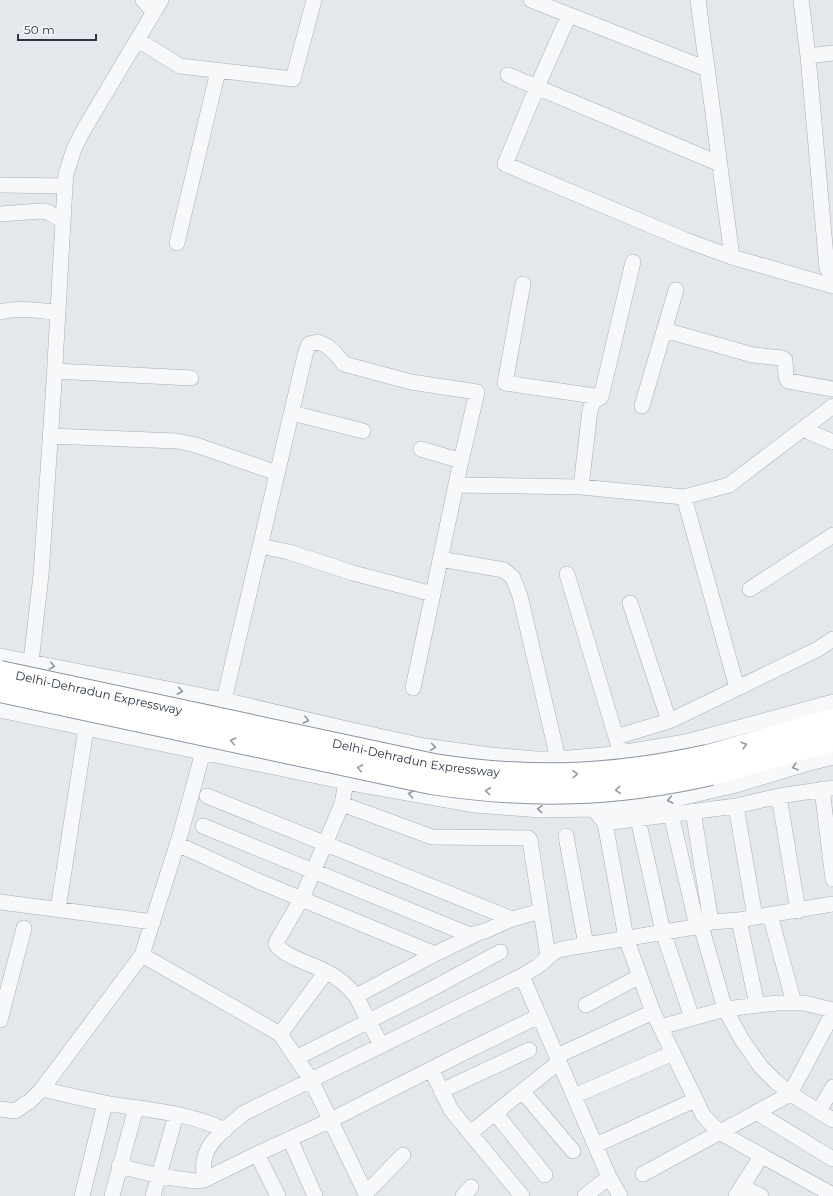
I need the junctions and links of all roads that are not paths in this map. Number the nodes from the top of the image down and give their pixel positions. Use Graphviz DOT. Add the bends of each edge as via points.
graph roads {
  1 [pos="142,0"];
  2 [pos="314,0"];
  3 [pos="531,0"];
  4 [pos="698,0"];
  5 [pos="801,0"];
  6 [pos="158,6"];
  7 [pos="565,9"];
  8 [pos="138,40"];
  9 [pos="833,53"];
  10 [pos="808,56"];
  11 [pos="707,69"];
  12 [pos="218,71"];
  13 [pos="508,75"];
  14 [pos="537,87"];
  15 [pos="720,164"];
  16 [pos="0,185"];
  17 [pos="65,186"];
  18 [pos="0,214"];
  19 [pos="63,221"];
  20 [pos="177,242"];
  21 [pos="732,257"];
  22 [pos="633,262"];
  23 [pos="833,277"];
  24 [pos="523,284"];
  25 [pos="833,286"];
  26 [pos="676,290"];
  27 [pos="0,312"];
  28 [pos="58,312"];
  29 [pos="664,330"];
  30 [pos="55,371"];
  31 [pos="191,378"];
  32 [pos="833,389"];
  33 [pos="601,397"];
  34 [pos="642,406"];
  35 [pos="833,406"];
  36 [pos="292,412"];
  37 [pos="803,429"];
  38 [pos="363,431"];
  39 [pos="50,436"];
  40 [pos="833,442"];
  41 [pos="421,449"];
  42 [pos="461,461"];
  43 [pos="278,474"];
  44 [pos="456,485"];
  45 [pos="580,487"];
  46 [pos="684,497"];
  47 [pos="833,535"];
  48 [pos="260,546"];
  49 [pos="440,559"];
  50 [pos="567,574"];
  51 [pos="750,589"];
  52 [pos="433,594"];
  53 [pos="630,603"];
  54 [pos="833,639"];
  55 [pos="0,656"];
  56 [pos="31,662"];
  57 [pos="0,672"];
  58 [pos="413,688"];
  59 [pos="737,688"];
  60 [pos="0,691"];
  61 [pos="224,700"];
  62 [pos="833,702"];
  63 [pos="0,710"];
  64 [pos="833,720"];
  65 [pos="669,721"];
  66 [pos="86,728"];
  67 [pos="616,737"];
  68 [pos="833,740"];
  69 [pos="203,752"];
  70 [pos="620,753"];
  71 [pos="833,758"];
  72 [pos="558,759"];
  73 [pos="346,782"];
  74 [pos="827,788"];
  75 [pos="207,796"];
  76 [pos="779,796"];
  77 [pos="342,804"];
  78 [pos="736,806"];
  79 [pos="594,809"];
  80 [pos="694,812"];
  81 [pos="672,814"];
  82 [pos="638,819"];
  83 [pos="605,823"];
  84 [pos="203,826"];
  85 [pos="566,836"];
  86 [pos="325,843"];
  87 [pos="177,844"];
  88 [pos="314,871"];
  89 [pos="833,879"];
  90 [pos="302,898"];
  91 [pos="0,902"];
  92 [pos="833,904"];
  93 [pos="58,910"];
  94 [pos="541,911"];
  95 [pos="798,911"];
  96 [pos="770,915"];
  97 [pos="754,917"];
  98 [pos="512,919"];
  99 [pos="739,920"];
  100 [pos="153,922"];
  101 [pos="703,925"];
  102 [pos="24,928"];
  103 [pos="663,932"];
  104 [pos="476,934"];
  105 [pos="626,938"];
  106 [pos="586,945"];
  107 [pos="500,952"];
  108 [pos="435,954"];
  109 [pos="142,955"];
  110 [pos="548,956"];
  111 [pos="326,972"];
  112 [pos="522,976"];
  113 [pos="640,976"];
  114 [pos="356,996"];
  115 [pos="794,1003"];
  116 [pos="586,1005"];
  117 [pos="757,1005"];
  118 [pos="725,1009"];
  119 [pos="833,1010"];
  120 [pos="653,1012"];
  121 [pos="833,1014"];
  122 [pos="539,1016"];
  123 [pos="692,1018"];
  124 [pos="0,1020"];
  125 [pos="369,1021"];
  126 [pos="660,1027"];
  127 [pos="280,1034"];
  128 [pos="381,1045"];
  129 [pos="529,1050"];
  130 [pos="673,1053"];
  131 [pos="296,1058"];
  132 [pos="558,1059"];
  133 [pos="430,1069"];
  134 [pos="311,1080"];
  135 [pos="833,1087"];
  136 [pos="42,1089"];
  137 [pos="442,1091"];
  138 [pos="522,1092"];
  139 [pos="789,1093"];
  140 [pos="574,1096"];
  141 [pos="695,1100"];
  142 [pos="105,1103"];
  143 [pos="136,1108"];
  144 [pos="0,1110"];
  145 [pos="820,1111"];
  146 [pos="756,1112"];
  147 [pos="176,1114"];
  148 [pos="496,1114"];
  149 [pos="331,1120"];
  150 [pos="833,1120"];
  151 [pos="224,1130"];
  152 [pos="719,1132"];
  153 [pos="470,1133"];
  154 [pos="290,1139"];
  155 [pos="596,1146"];
  156 [pos="573,1151"];
  157 [pos="257,1154"];
  158 [pos="403,1155"];
  159 [pos="762,1155"];
  160 [pos="833,1159"];
  161 [pos="119,1166"];
  162 [pos="643,1174"];
  163 [pos="545,1175"];
  164 [pos="159,1176"];
  165 [pos="609,1177"];
  166 [pos="204,1180"];
  167 [pos="739,1191"];
  168 [pos="366,1194"];
  169 [pos="833,1195"];
  170 [pos="82,1196"];
  171 [pos="112,1196"];
  172 [pos="153,1196"];
  173 [pos="278,1196"];
  174 [pos="315,1196"];
  175 [pos="522,1196"];
  176 [pos="586,1196"];
  177 [pos="620,1196"];
  178 [pos="761,1196"];
  1 -- 6 [label="street"];
  2 -- 12 [label="street" via="293,79"];
  3 -- 7 [label="street"];
  4 -- 11 [label="street"];
  5 -- 10 [label="street"];
  6 -- 8 [label="street"];
  7 -- 11 [label="street"];
  7 -- 14 [label="street"];
  8 -- 12 [label="street" via="180,66"];
  8 -- 17 [label="street" via="77,143 66,174"];
  9 -- 10 [label="street"];
  10 -- 23 [label="street" via="827,268"];
  11 -- 15 [label="street"];
  12 -- 20 [label="street"];
  13 -- 14 [label="street"];
  14 -- 15 [label="street"];
  14 -- 21 [label="street" via="505,164"];
  15 -- 21 [label="street"];
  16 -- 17 [label="street"];
  17 -- 19 [label="street"];
  18 -- 19 [label="street" via="41,211"];
  19 -- 28 [label="street"];
  21 -- 25 [label="street"];
  22 -- 33 [label="street"];
  24 -- 33 [label="street" via="505,383"];
  26 -- 29 [label="street"];
  27 -- 28 [label="street"];
  28 -- 30 [label="street"];
  29 -- 32 [label="street" via="753,356 782,358 785,360 788,381"];
  29 -- 34 [label="street"];
  30 -- 31 [label="street"];
  30 -- 39 [label="street"];
  33 -- 45 [label="street" via="593,402 590,410"];
  35 -- 37 [label="street"];
  36 -- 38 [label="street"];
  36 -- 42 [label="street" via="309,344 318,342 334,352 344,364 411,382 477,392"];
  36 -- 43 [label="street"];
  37 -- 40 [label="street"];
  37 -- 46 [label="street" via="729,485"];
  39 -- 43 [label="street" via="177,441 196,445"];
  39 -- 56 [label="street" via="41,575"];
  41 -- 42 [label="street"];
  42 -- 44 [label="street"];
  43 -- 48 [label="street"];
  44 -- 45 [label="street"];
  44 -- 49 [label="street"];
  45 -- 46 [label="street"];
  46 -- 59 [label="street"];
  47 -- 51 [label="street"];
  48 -- 52 [label="street"];
  48 -- 61 [label="street"];
  49 -- 52 [label="street"];
  49 -- 72 [label="street" via="504,570 513,578 520,596"];
  50 -- 67 [label="street"];
  52 -- 58 [label="street"];
  53 -- 65 [label="street"];
  54 -- 59 [label="street" via="818,649"];
  55 -- 56 [label="street"];
  56 -- 61 [label="street, one-way"];
  57 -- 64 [label="highway, Delhi-Dehradun Expressway, one-way, bridge" via="434,765 504,773 569,775 649,767 707,756"];
  59 -- 65 [label="street"];
  68 -- 60 [label="highway, Delhi-Dehradun Expressway, one-way, bridge" via="711,774 652,786 562,794 496,792 431,783"];
  61 -- 69 [label="street"];
  61 -- 72 [label="street, one-way" via="424,746 490,755"];
  62 -- 70 [label="street" via="686,742"];
  63 -- 66 [label="street"];
  65 -- 67 [label="street"];
  66 -- 69 [label="street"];
  66 -- 93 [label="street"];
  67 -- 70 [label="street"];
  69 -- 73 [label="street"];
  69 -- 87 [label="street"];
  70 -- 72 [label="street"];
  71 -- 79 [label="street, one-way" via="667,801"];
  73 -- 77 [label="street"];
  79 -- 73 [label="street, one-way" via="541,810 475,805"];
  74 -- 76 [label="street"];
  74 -- 89 [label="street"];
  75 -- 86 [label="street"];
  76 -- 78 [label="street"];
  76 -- 95 [label="street"];
  77 -- 86 [label="street"];
  77 -- 94 [label="street" via="432,837 528,838"];
  78 -- 80 [label="street"];
  78 -- 97 [label="street"];
  79 -- 83 [label="street"];
  80 -- 81 [label="street"];
  80 -- 101 [label="street"];
  81 -- 82 [label="street"];
  81 -- 101 [label="street"];
  82 -- 83 [label="street"];
  82 -- 103 [label="street"];
  83 -- 105 [label="street"];
  84 -- 88 [label="street"];
  85 -- 106 [label="street"];
  86 -- 88 [label="street"];
  86 -- 98 [label="street"];
  87 -- 90 [label="street"];
  87 -- 100 [label="street"];
  88 -- 90 [label="street"];
  88 -- 104 [label="street" via="470,935"];
  90 -- 108 [label="street"];
  90 -- 111 [label="street" via="276,944 283,952"];
  91 -- 93 [label="street"];
  92 -- 95 [label="street"];
  93 -- 100 [label="street"];
  94 -- 98 [label="street"];
  94 -- 110 [label="street"];
  95 -- 96 [label="street"];
  96 -- 97 [label="street"];
  96 -- 115 [label="street"];
  97 -- 99 [label="street"];
  98 -- 104 [label="street"];
  99 -- 101 [label="street"];
  99 -- 117 [label="street"];
  100 -- 109 [label="street"];
  101 -- 103 [label="street"];
  101 -- 118 [label="street"];
  102 -- 124 [label="street"];
  103 -- 105 [label="street"];
  103 -- 123 [label="street"];
  104 -- 108 [label="street"];
  105 -- 106 [label="street"];
  105 -- 113 [label="street"];
  106 -- 110 [label="street" via="562,949"];
  107 -- 125 [label="street"];
  108 -- 114 [label="street"];
  109 -- 127 [label="street"];
  109 -- 136 [label="street"];
  110 -- 112 [label="street"];
  111 -- 114 [label="street"];
  111 -- 127 [label="street"];
  112 -- 122 [label="street"];
  112 -- 128 [label="street"];
  113 -- 116 [label="street"];
  113 -- 120 [label="street"];
  114 -- 125 [label="street"];
  115 -- 117 [label="street"];
  115 -- 119 [label="street"];
  117 -- 118 [label="street"];
  118 -- 123 [label="street"];
  118 -- 139 [label="street" via="761,1067"];
  120 -- 126 [label="street"];
  120 -- 132 [label="street"];
  121 -- 139 [label="street"];
  122 -- 132 [label="street"];
  122 -- 133 [label="street"];
  123 -- 126 [label="street"];
  125 -- 128 [label="street"];
  125 -- 131 [label="street"];
  126 -- 130 [label="street"];
  127 -- 131 [label="street"];
  128 -- 134 [label="street"];
  129 -- 137 [label="street"];
  130 -- 140 [label="street"];
  130 -- 141 [label="street"];
  131 -- 134 [label="street"];
  132 -- 138 [label="street"];
  132 -- 140 [label="street"];
  133 -- 137 [label="street"];
  133 -- 149 [label="street"];
  134 -- 149 [label="street"];
  134 -- 151 [label="street" via="244,1113"];
  135 -- 145 [label="street"];
  136 -- 142 [label="street"];
  136 -- 144 [label="street" via="30,1102 15,1111"];
  137 -- 153 [label="street" via="451,1110"];
  138 -- 148 [label="street"];
  138 -- 156 [label="street"];
  139 -- 145 [label="street"];
  139 -- 146 [label="street"];
  140 -- 155 [label="street"];
  141 -- 152 [label="street" via="703,1115"];
  141 -- 155 [label="street"];
  142 -- 143 [label="street"];
  142 -- 170 [label="street"];
  143 -- 147 [label="street"];
  143 -- 161 [label="street"];
  145 -- 150 [label="street"];
  146 -- 152 [label="street"];
  146 -- 160 [label="street"];
  147 -- 151 [label="street" via="207,1122"];
  147 -- 164 [label="street"];
  148 -- 153 [label="street"];
  148 -- 163 [label="street"];
  149 -- 154 [label="street"];
  149 -- 168 [label="street"];
  151 -- 166 [label="street" via="206,1154"];
  152 -- 159 [label="street"];
  152 -- 162 [label="street"];
  153 -- 175 [label="street"];
  154 -- 157 [label="street"];
  154 -- 174 [label="street"];
  155 -- 165 [label="street"];
  157 -- 166 [label="street"];
  157 -- 173 [label="street"];
  158 -- 168 [label="street"];
  159 -- 167 [label="street"];
  159 -- 169 [label="street"];
  161 -- 164 [label="street"];
  161 -- 171 [label="street"];
  164 -- 166 [label="street"];
  164 -- 172 [label="street"];
  165 -- 176 [label="street"];
  165 -- 177 [label="street"];
  167 -- 178 [label="street"];
}
